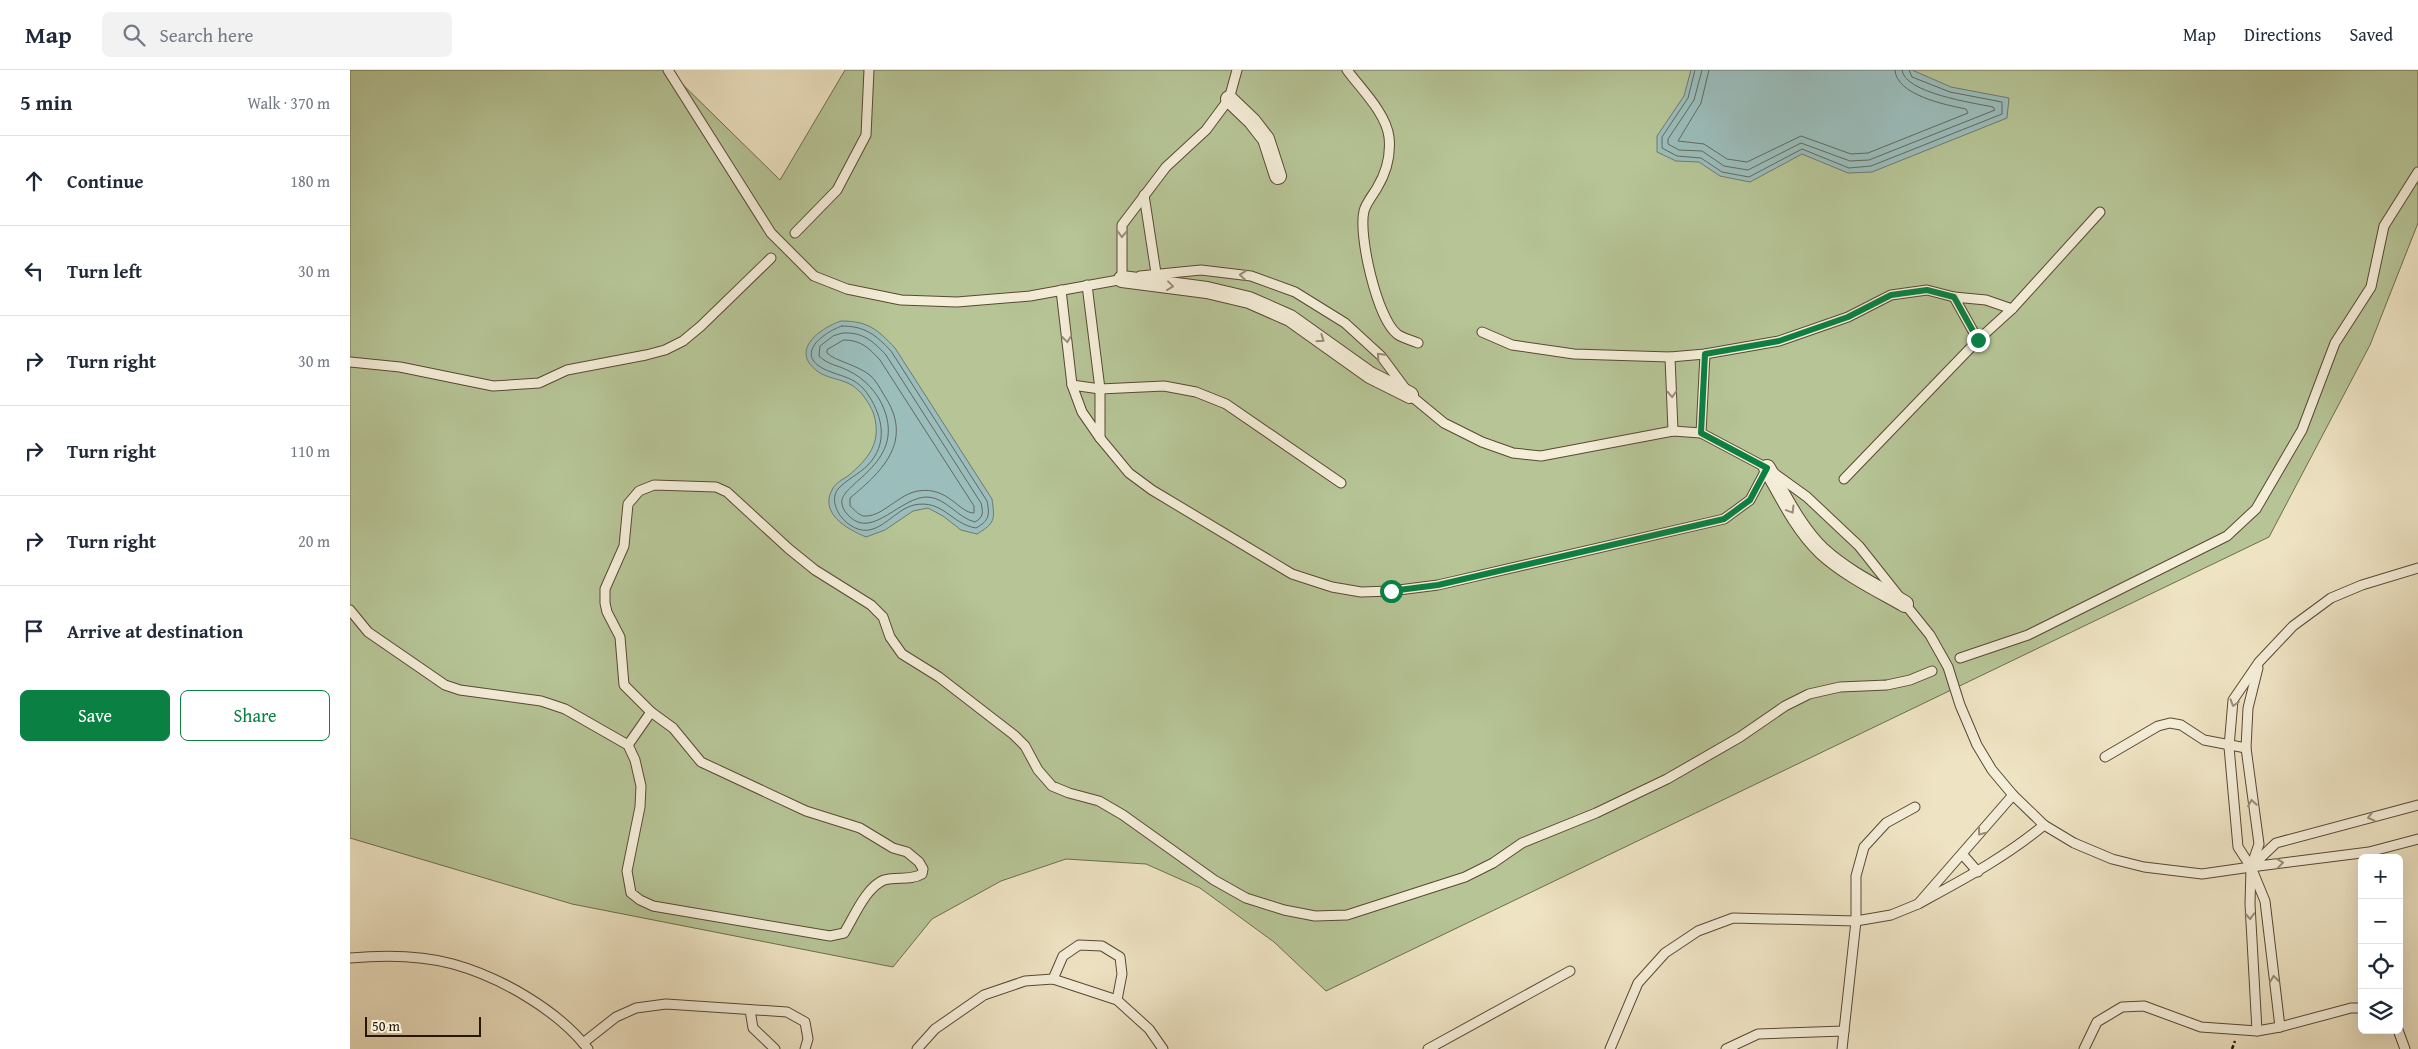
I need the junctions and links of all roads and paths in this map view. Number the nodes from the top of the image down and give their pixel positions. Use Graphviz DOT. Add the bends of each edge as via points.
graph roads {
  1 [pos="668,70"];
  2 [pos="869,70"];
  3 [pos="1237,70"];
  4 [pos="1347,70"];
  5 [pos="1229,99"];
  6 [pos="2418,172"];
  7 [pos="1278,176"];
  8 [pos="1144,195"];
  9 [pos="2100,212"];
  10 [pos="795,233"];
  11 [pos="771,258"];
  12 [pos="1156,273"];
  13 [pos="1122,279"];
  14 [pos="1087,286"];
  15 [pos="1061,290"];
  16 [pos="1954,297"];
  17 [pos="2012,309"];
  18 [pos="1482,332"];
  19 [pos="1978,340"];
  20 [pos="1418,343"];
  21 [pos="1705,354"];
  22 [pos="1670,356"];
  23 [pos="350,362"];
  24 [pos="1072,385"];
  25 [pos="1100,390"];
  26 [pos="1410,395"];
  27 [pos="1673,431"];
  28 [pos="1701,433"];
  29 [pos="1100,438"];
  30 [pos="1767,468"];
  31 [pos="1844,478"];
  32 [pos="1340,483"];
  33 [pos="2418,568"];
  34 [pos="1905,604"];
  35 [pos="350,610"];
  36 [pos="1960,658"];
  37 [pos="2259,662"];
  38 [pos="1932,671"];
  39 [pos="650,712"];
  40 [pos="628,746"];
  41 [pos="2229,746"];
  42 [pos="2246,748"];
  43 [pos="2105,758"];
  44 [pos="2013,796"];
  45 [pos="2418,805"];
  46 [pos="1915,807"];
  47 [pos="2044,825"];
  48 [pos="2418,839"];
  49 [pos="1964,855"];
  50 [pos="2251,867"];
  51 [pos="1978,872"];
  52 [pos="1918,904"];
  53 [pos="1856,921"];
  54 [pos="350,958"];
  55 [pos="1570,970"];
  56 [pos="1053,979"];
  57 [pos="1117,1000"];
  58 [pos="2358,1008"];
  59 [pos="750,1010"];
  60 [pos="2280,1028"];
  61 [pos="1844,1031"];
  62 [pos="2257,1031"];
  63 [pos="2400,1034"];
  64 [pos="586,1046"];
  65 [pos="775,1049"];
  66 [pos="805,1049"];
  67 [pos="917,1049"];
  68 [pos="1163,1049"];
  69 [pos="1428,1049"];
  70 [pos="1610,1049"];
  71 [pos="1726,1049"];
  72 [pos="1842,1049"];
  73 [pos="2084,1049"];
  74 [pos="2406,1049"];
  1 -- 15 [label="lane" via="771,233 814,276 847,289 901,300 957,302"];
  2 -- 10 [label="lane" via="866,135 837,190"];
  3 -- 5 [label="lane"];
  4 -- 20 [label="lane" via="1384,120 1389,136 1389,157 1381,182 1363,216 1363,247 1383,313 1396,334"];
  5 -- 7 [label="street" via="1266,139"];
  5 -- 8 [label="lane" via="1206,130 1166,167"];
  6 -- 36 [label="lane" via="2384,226 2371,287 2335,343 2302,430 2256,508 2227,536 2028,635"];
  8 -- 12 [label="lane"];
  8 -- 13 [label="lane, one-way" via="1122,225"];
  9 -- 17 [label="lane"];
  11 -- 23 [label="lane" via="701,326 666,350 567,370 540,383 493,386 400,366"];
  12 -- 13 [label="lane"];
  26 -- 12 [label="lane, one-way" via="1382,356 1346,324 1295,292 1251,276 1201,270"];
  13 -- 14 [label="lane"];
  13 -- 26 [label="street, one-way" via="1206,290 1249,300 1290,318 1370,375"];
  14 -- 15 [label="lane"];
  14 -- 25 [label="lane"];
  15 -- 24 [label="lane, one-way"];
  16 -- 17 [label="lane" via="1986,300"];
  16 -- 19 [label="lane"];
  16 -- 21 [label="lane" via="1927,290 1891,295 1848,317 1779,341"];
  17 -- 19 [label="lane"];
  18 -- 22 [label="lane" via="1512,344 1574,354"];
  19 -- 31 [label="lane"];
  21 -- 22 [label="lane"];
  21 -- 28 [label="lane"];
  22 -- 27 [label="lane, one-way"];
  24 -- 25 [label="lane"];
  24 -- 29 [label="lane" via="1082,412"];
  25 -- 29 [label="lane"];
  25 -- 32 [label="lane" via="1164,386 1196,392 1226,404"];
  26 -- 27 [label="lane" via="1444,423 1513,453 1541,456"];
  27 -- 28 [label="lane"];
  28 -- 30 [label="lane"];
  29 -- 30 [label="lane" via="1129,473 1152,490 1292,574 1361,592 1438,585 1724,519 1750,500"];
  30 -- 34 [label="lane" via="1807,497 1859,546"];
  30 -- 34 [label="street, one-way" via="1793,515 1821,550 1851,573"];
  33 -- 37 [label="lane" via="2331,598 2293,626"];
  34 -- 44 [label="lane" via="1930,635 1948,667 1977,745"];
  35 -- 40 [label="lane" via="368,632 445,685 460,690 541,700 565,709"];
  37 -- 41 [label="lane, one-way" via="2233,700"];
  37 -- 42 [label="lane" via="2248,708"];
  38 -- 39 [label="lane" via="1887,685 1840,687 1809,694 1667,779 1522,843 1465,877 1347,915 1316,916 1246,898 1214,880 1107,806 1052,786 1014,735 939,677 902,654 890,637 883,617 789,549 732,495 716,487 654,485 638,491 628,504 624,546 606,589 605,603 620,637 624,684"];
  39 -- 40 [label="lane"];
  39 -- 40 [label="lane" via="673,728 701,762 806,811 860,828 893,848 907,852 919,862 922,874 915,878 884,880 871,890 844,933 839,935 653,906 631,893 628,884 641,786"];
  41 -- 42 [label="lane"];
  41 -- 43 [label="lane" via="2204,740 2181,725 2170,723 2158,726"];
  41 -- 50 [label="lane" via="2238,848"];
  50 -- 42 [label="lane, one-way" via="2259,844"];
  44 -- 47 [label="lane"];
  44 -- 49 [label="lane, one-way"];
  45 -- 50 [label="lane, one-way" via="2276,843"];
  46 -- 53 [label="lane" via="1886,823 1864,847 1856,876"];
  47 -- 50 [label="lane" via="2112,860 2144,867 2202,874"];
  47 -- 51 [label="lane"];
  50 -- 48 [label="lane, one-way" via="2369,852"];
  49 -- 51 [label="lane"];
  49 -- 52 [label="lane"];
  60 -- 50 [label="lane, one-way" via="2265,901"];
  50 -- 62 [label="lane, one-way"];
  51 -- 52 [label="lane"];
  52 -- 53 [label="lane" via="1891,915"];
  53 -- 61 [label="lane"];
  53 -- 70 [label="lane" via="1733,918 1698,931 1665,953 1638,983"];
  54 -- 64 [label="lane" via="403,956 453,964 508,986 546,1010"];
  55 -- 69 [label="lane"];
  56 -- 57 [label="lane"];
  56 -- 57 [label="lane" via="1063,956 1080,945 1102,946 1120,957 1122,974"];
  56 -- 67 [label="lane" via="1025,981 984,995 936,1029"];
  57 -- 68 [label="lane" via="1149,1029"];
  58 -- 60 [label="lane"];
  59 -- 64 [label="lane" via="666,1004 636,1008 616,1017"];
  59 -- 65 [label="lane" via="753,1028"];
  59 -- 66 [label="lane" via="787,1012 805,1022 808,1039"];
  60 -- 62 [label="lane"];
  61 -- 71 [label="lane" via="1758,1034"];
  61 -- 72 [label="lane"];
  62 -- 73 [label="lane" via="2201,1027 2144,1006 2122,1008 2097,1022"];
  63 -- 74 [label="lane"];
}
